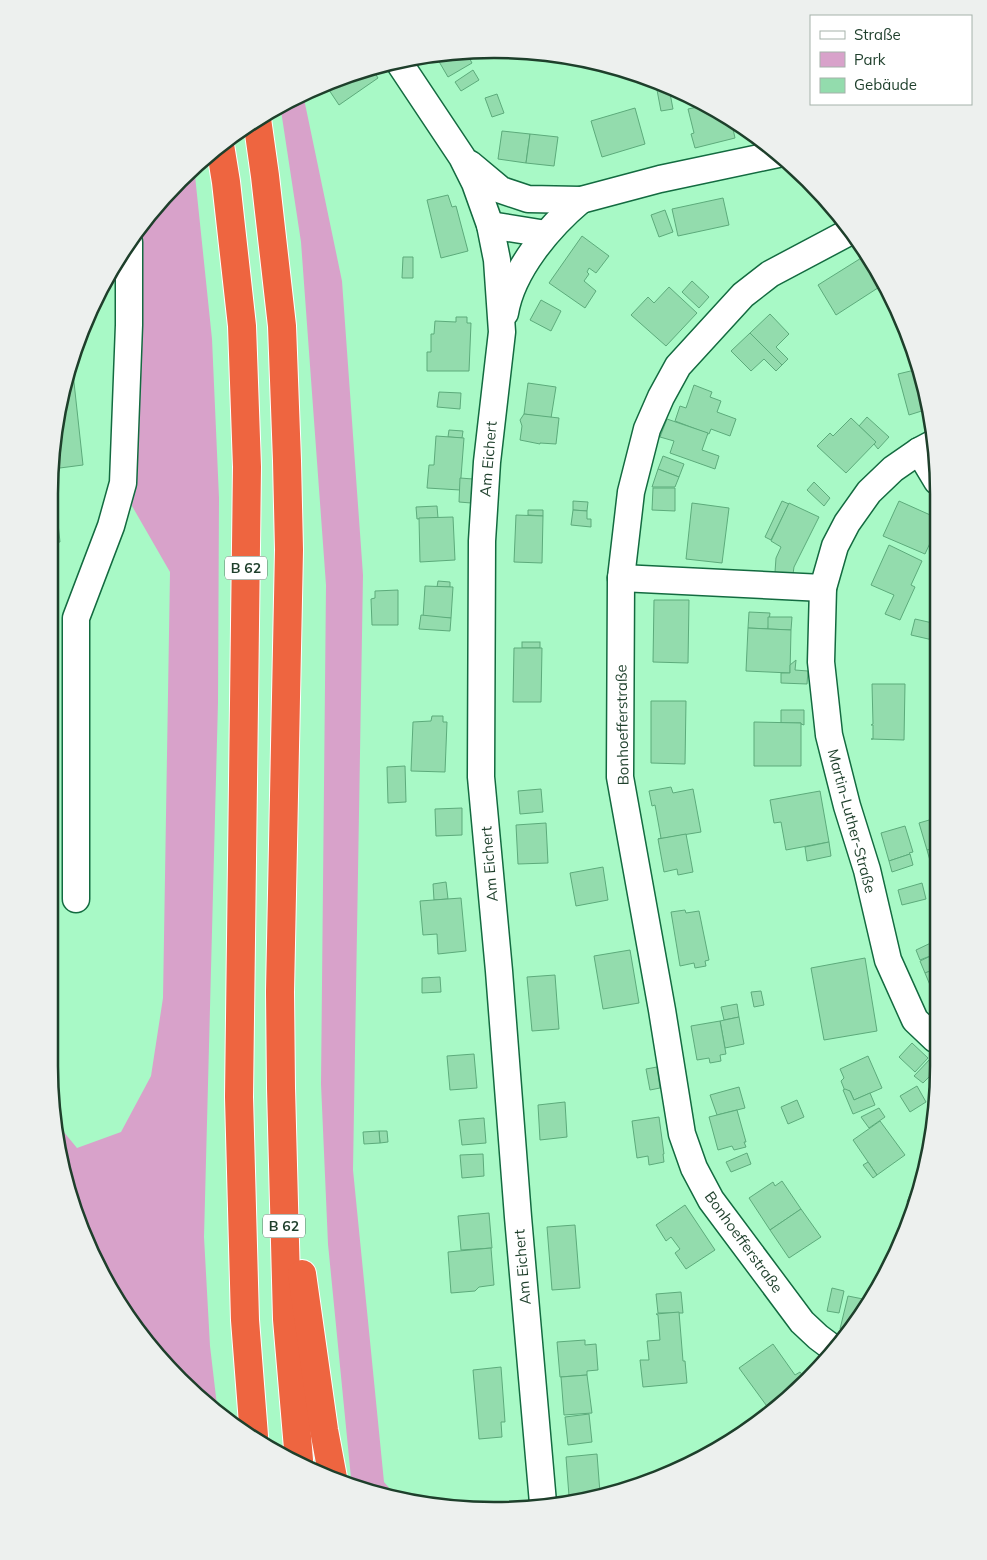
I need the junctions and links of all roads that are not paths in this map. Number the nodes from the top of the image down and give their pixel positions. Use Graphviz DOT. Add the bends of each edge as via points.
graph roads {
  1 [pos="402,67"];
  2 [pos="258,127"];
  3 [pos="221,153"];
  4 [pos="769,156"];
  5 [pos="462,157"];
  6 [pos="528,199"];
  7 [pos="581,200"];
  8 [pos="490,225"];
  9 [pos="546,234"];
  10 [pos="844,235"];
  11 [pos="129,254"];
  12 [pos="502,332"];
  13 [pos="926,447"];
  14 [pos="622,578"];
  15 [pos="823,588"];
  16 [pos="76,899"];
  17 [pos="930,1034"];
  18 [pos="281,1088"];
  19 [pos="828,1345"];
  20 [pos="254,1431"];
  21 [pos="298,1456"];
  22 [pos="331,1470"];
  23 [pos="543,1500"];
  1 -- 5 [label="street"];
  2 -- 18 [label="highway, B 62" via="282,326 288,461"];
  3 -- 20 [label="highway, B 62" via="242,326 247,467 239,1097 245,1320"];
  4 -- 7 [label="street"];
  5 -- 6 [label="street" via="501,190"];
  5 -- 8 [label="street, Am Eichert"];
  6 -- 7 [label="street"];
  6 -- 8 [label="street"];
  7 -- 9 [label="street"];
  8 -- 9 [label="street"];
  8 -- 12 [label="street, Am Eichert" via="497,260"];
  9 -- 12 [label="street" via="513,289"];
  10 -- 14 [label="street, Bonhoefferstraße" via="770,274 743,294 678,366 647,429 631,492"];
  11 -- 16 [label="street" via="122,483 111,526 76,618"];
  12 -- 23 [label="street, Am Eichert" via="487,462 482,541 481,777"];
  13 -- 15 [label="street, Martin-Luther-Straße" via="893,469 869,492 835,546"];
  14 -- 15 [label="street"];
  14 -- 19 [label="street, Bonhoefferstraße" via="620,777 682,1134 694,1168 711,1200 802,1322"];
  15 -- 17 [label="street, Martin-Luther-Straße" via="821,662 829,735 867,870 888,960 915,1020"];
  18 -- 21 [label="highway, B 62" via="287,1318"];
  18 -- 22 [label="highway, B 62" via="307,1316"];
}
